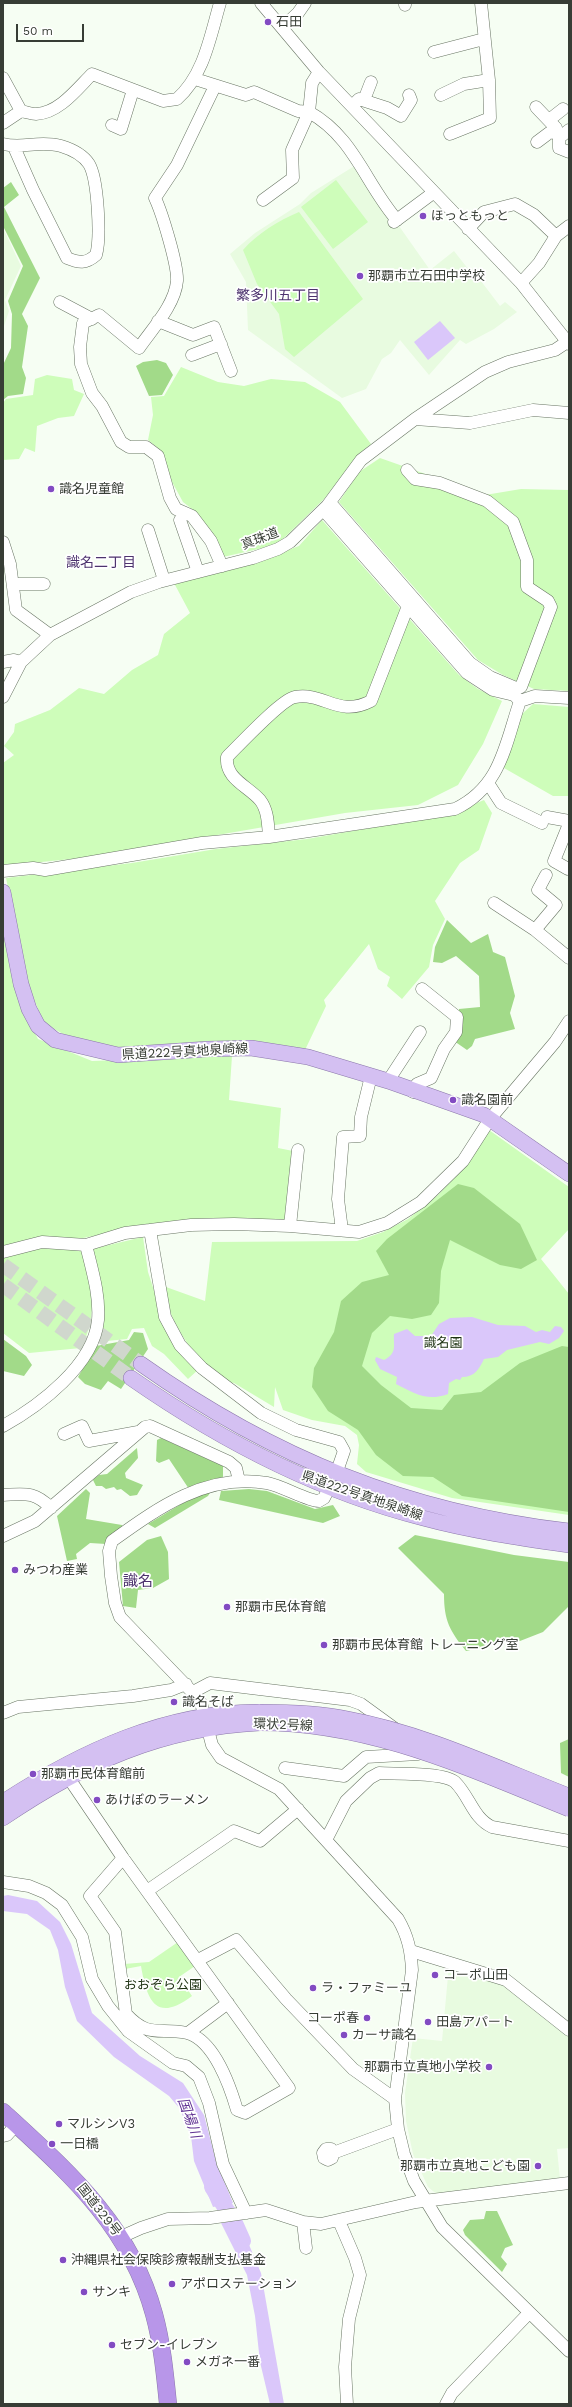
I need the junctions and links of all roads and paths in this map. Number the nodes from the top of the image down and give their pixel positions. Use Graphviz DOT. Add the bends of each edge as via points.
graph roads {
  1 [pos="220,3"];
  2 [pos="261,3"];
  3 [pos="305,3"];
  4 [pos="481,3"];
  5 [pos="282,28"];
  6 [pos="484,39"];
  7 [pos="434,52"];
  8 [pos="319,72"];
  9 [pos="195,78"];
  10 [pos="489,80"];
  11 [pos="371,82"];
  12 [pos="215,86"];
  13 [pos="5,87"];
  14 [pos="133,90"];
  15 [pos="409,95"];
  16 [pos="441,95"];
  17 [pos="364,100"];
  18 [pos="352,106"];
  19 [pos="536,107"];
  20 [pos="563,109"];
  21 [pos="21,111"];
  22 [pos="309,112"];
  23 [pos="549,120"];
  24 [pos="3,123"];
  25 [pos="112,125"];
  26 [pos="569,130"];
  27 [pos="450,134"];
  28 [pos="557,135"];
  29 [pos="537,142"];
  30 [pos="9,146"];
  31 [pos="569,152"];
  32 [pos="433,193"];
  33 [pos="263,200"];
  34 [pos="569,226"];
  35 [pos="468,229"];
  36 [pos="556,236"];
  37 [pos="521,283"];
  38 [pos="60,302"];
  39 [pos="92,319"];
  40 [pos="158,321"];
  41 [pos="568,343"];
  42 [pos="221,344"];
  43 [pos="192,355"];
  44 [pos="231,371"];
  45 [pos="569,413"];
  46 [pos="415,419"];
  47 [pos="407,470"];
  48 [pos="327,506"];
  49 [pos="180,520"];
  50 [pos="148,530"];
  51 [pos="3,542"];
  52 [pos="222,566"];
  53 [pos="198,572"];
  54 [pos="164,580"];
  55 [pos="13,584"];
  56 [pos="44,584"];
  57 [pos="408,606"];
  58 [pos="50,635"];
  59 [pos="3,662"];
  60 [pos="21,662"];
  61 [pos="517,695"];
  62 [pos="3,697"];
  63 [pos="569,698"];
  64 [pos="488,782"];
  65 [pos="569,821"];
  66 [pos="569,824"];
  67 [pos="269,837"];
  68 [pos="568,869"];
  69 [pos="3,871"];
  70 [pos="546,875"];
  71 [pos="3,892"];
  72 [pos="494,903"];
  73 [pos="535,930"];
  74 [pos="569,958"];
  75 [pos="422,989"];
  76 [pos="569,1021"];
  77 [pos="420,1032"];
  78 [pos="371,1076"];
  79 [pos="388,1081"];
  80 [pos="413,1092"];
  81 [pos="490,1118"];
  82 [pos="298,1150"];
  83 [pos="569,1174"];
  84 [pos="290,1226"];
  85 [pos="150,1230"];
  86 [pos="342,1230"];
  87 [pos="86,1245"];
  88 [pos="3,1252"];
  89 [pos="140,1364"];
  90 [pos="131,1378"];
  91 [pos="3,1426"];
  92 [pos="138,1432"];
  93 [pos="64,1434"];
  94 [pos="336,1474"];
  95 [pos="238,1481"];
  96 [pos="329,1488"];
  97 [pos="3,1496"];
  98 [pos="51,1508"];
  99 [pos="569,1531"];
  100 [pos="3,1536"];
  101 [pos="569,1545"];
  102 [pos="189,1688"];
  103 [pos="4,1710"];
  104 [pos="260,1718"];
  105 [pos="206,1723"];
  106 [pos="285,1768"];
  107 [pos="68,1777"];
  108 [pos="569,1796"];
  109 [pos="3,1802"];
  110 [pos="569,1808"];
  111 [pos="298,1809"];
  112 [pos="3,1818"];
  113 [pos="326,1840"];
  114 [pos="569,1841"];
  115 [pos="123,1858"];
  116 [pos="3,1882"];
  117 [pos="148,1891"];
  118 [pos="411,1951"];
  119 [pos="198,1960"];
  120 [pos="228,2003"];
  121 [pos="569,2030"];
  122 [pos="188,2034"];
  123 [pos="395,2099"];
  124 [pos="3,2112"];
  125 [pos="16,2125"];
  126 [pos="398,2129"];
  127 [pos="3,2136"];
  128 [pos="333,2153"];
  129 [pos="569,2183"];
  130 [pos="425,2201"];
  131 [pos="246,2213"];
  132 [pos="339,2221"];
  133 [pos="303,2222"];
  134 [pos="120,2237"];
  135 [pos="306,2248"];
  136 [pos="529,2313"];
  137 [pos="569,2352"];
  138 [pos="168,2404"];
  139 [pos="347,2404"];
  140 [pos="446,2404"];
  1 -- 9 [label="street"];
  2 -- 5 [label="street"];
  3 -- 5 [label="street"];
  4 -- 6 [label="street"];
  5 -- 8 [label="street"];
  6 -- 7 [label="street"];
  6 -- 10 [label="street"];
  8 -- 18 [label="street"];
  8 -- 22 [label="street" via="312,83"];
  9 -- 12 [label="street"];
  9 -- 14 [label="street" via="177,99 164,101"];
  10 -- 16 [label="street" via="464,84"];
  10 -- 27 [label="street" via="490,118"];
  11 -- 17 [label="street"];
  12 -- 22 [label="street" via="246,95 254,92 298,111"];
  12 -- 40 [label="street" via="177,165 155,198 167,234 177,281"];
  13 -- 21 [label="street"];
  14 -- 21 [label="street" via="92,74 68,99 50,111 36,114"];
  14 -- 25 [label="street" via="121,128"];
  15 -- 17 [label="street" via="411,100 401,116 388,108"];
  17 -- 18 [label="street" via="359,99"];
  18 -- 32 [label="street"];
  19 -- 23 [label="street"];
  20 -- 23 [label="street"];
  21 -- 24 [label="street"];
  22 -- 32 [label="street" via="336,132 356,157 396,221"];
  22 -- 33 [label="street" via="292,150 293,178"];
  23 -- 28 [label="street" via="556,128"];
  26 -- 28 [label="street"];
  28 -- 29 [label="street" via="549,133"];
  28 -- 31 [label="street" via="559,148"];
  30 -- 30 [label="street" via="36,143 61,146 78,153 89,164 93,175 99,232 96,255 90,261 78,263 67,258"];
  32 -- 35 [label="street"];
  34 -- 36 [label="street"];
  35 -- 36 [label="street" via="484,212 515,204 534,215"];
  35 -- 37 [label="street"];
  36 -- 37 [label="street" via="539,263"];
  37 -- 41 [label="street"];
  38 -- 39 [label="street"];
  39 -- 40 [label="street" via="99,316 139,348"];
  39 -- 52 [label="street" via="83,323 80,347 81,364 92,394 102,406 121,442 129,447 146,447 158,456 170,498 176,508 192,516 211,541"];
  40 -- 42 [label="street" via="192,335 214,327"];
  41 -- 46 [label="street, 真珠道" via="555,350 496,367 471,380"];
  42 -- 43 [label="street"];
  42 -- 44 [label="street"];
  45 -- 46 [label="street" via="533,410 470,422"];
  46 -- 48 [label="street, 真珠道" via="360,460"];
  47 -- 61 [label="street" via="415,479 440,483 487,501 516,526 527,560 527,587 548,601 551,607"];
  48 -- 52 [label="street, 真珠道" via="290,542 278,549"];
  48 -- 57 [label="street" via="326,513"];
  48 -- 61 [label="street" via="333,506 470,663"];
  49 -- 53 [label="street"];
  50 -- 54 [label="street"];
  51 -- 55 [label="street"];
  52 -- 53 [label="street, 真珠道"];
  53 -- 54 [label="street, 真珠道"];
  54 -- 58 [label="street, 真珠道" via="131,592"];
  55 -- 56 [label="street"];
  55 -- 58 [label="street" via="16,610"];
  57 -- 61 [label="street" via="467,673 493,690"];
  57 -- 67 [label="street" via="372,701 361,706 342,708 310,696 294,697 263,722 227,757 226,766 231,775 260,801 267,814"];
  58 -- 60 [label="street, 真珠道"];
  59 -- 60 [label="street"];
  60 -- 62 [label="street, 真珠道"];
  61 -- 63 [label="street"];
  61 -- 64 [label="street" via="498,767"];
  64 -- 65 [label="street" via="501,803 545,820"];
  64 -- 67 [label="street" via="470,802 455,809"];
  66 -- 68 [label="street" via="554,861"];
  67 -- 69 [label="street" via="202,843 44,870 33,868"];
  70 -- 73 [label="street" via="538,890 556,905"];
  71 -- 78 [label="main road, 県道222号真地泉崎線" via="21,984 29,1009 38,1026 55,1040 118,1055 208,1048 268,1050 308,1057"];
  72 -- 73 [label="street"];
  73 -- 74 [label="street"];
  75 -- 80 [label="street" via="456,1017 456,1032 444,1048 431,1078 417,1084"];
  76 -- 81 [label="street" via="555,1042"];
  77 -- 79 [label="street"];
  78 -- 79 [label="main road, 県道222号真地泉崎線"];
  78 -- 86 [label="street" via="361,1117 360,1136 343,1136 338,1199"];
  79 -- 80 [label="main road, 県道222号真地泉崎線"];
  80 -- 81 [label="main road, 県道222号真地泉崎線"];
  81 -- 83 [label="main road, 県道222号真地泉崎線"];
  81 -- 86 [label="street" via="463,1161 421,1202 403,1215 373,1228 359,1232"];
  82 -- 84 [label="street"];
  84 -- 85 [label="street" via="234,1224"];
  84 -- 86 [label="street"];
  85 -- 87 [label="street" via="103,1238"];
  85 -- 94 [label="street" via="165,1317 180,1345 202,1368 261,1413 296,1430 339,1442 344,1451"];
  87 -- 88 [label="street" via="42,1242"];
  87 -- 91 [label="street" via="98,1298 98,1322 89,1347 77,1369 44,1398"];
  89 -- 94 [label="main road, 県道222号真地泉崎線" via="227,1421 298,1458"];
  90 -- 96 [label="main road, 県道222号真地泉崎線" via="188,1417 229,1440"];
  92 -- 93 [label="street" via="89,1441 82,1426"];
  92 -- 95 [label="street" via="150,1426 229,1462 236,1468"];
  92 -- 98 [label="street"];
  94 -- 99 [label="main road, 県道222号真地泉崎線" via="399,1496 463,1514"];
  95 -- 96 [label="street" via="272,1484 316,1501 324,1498"];
  95 -- 102 [label="street" via="195,1490 123,1533 112,1541 110,1547 115,1603 120,1617"];
  96 -- 101 [label="main road, 県道222号真地泉崎線" via="396,1511 450,1525"];
  97 -- 98 [label="street" via="30,1494 43,1500"];
  98 -- 100 [label="street" via="35,1521"];
  102 -- 103 [label="street"];
  102 -- 105 [label="street" via="201,1703"];
  102 -- 106 [label="street" via="210,1683 350,1700 361,1704 420,1745 418,1754 366,1757 344,1776"];
  104 -- 105 [label="main road, 環状2号線"];
  104 -- 108 [label="main road, 環状2号線, bridge" via="329,1716 386,1728 425,1740"];
  104 -- 110 [label="main road, 環状2号線, bridge" via="333,1728 390,1741 458,1764"];
  105 -- 107 [label="main road, 環状2号線" via="110,1756"];
  105 -- 109 [label="main road, 環状2号線" via="166,1725 116,1740 64,1765"];
  105 -- 111 [label="street" via="212,1745 224,1761 271,1783"];
  107 -- 112 [label="main road, 環状2号線"];
  107 -- 115 [label="street"];
  111 -- 113 [label="street"];
  111 -- 117 [label="street" via="260,1841 234,1830"];
  113 -- 114 [label="street" via="346,1801 370,1778 379,1774 438,1776 455,1782 482,1822 492,1827"];
  113 -- 118 [label="street" via="398,1919 406,1932"];
  115 -- 117 [label="street"];
  115 -- 122 [label="street" via="90,1896 115,1932 126,2014 145,2030"];
  116 -- 131 [label="street" via="29,1886 46,1893 62,1905 82,1937 92,1979 108,2006 128,2031 173,2063 186,2066 200,2077 209,2103 223,2164"];
  117 -- 119 [label="street"];
  118 -- 121 [label="street" via="506,1980"];
  118 -- 123 [label="street" via="410,1993"];
  119 -- 120 [label="street"];
  119 -- 123 [label="street" via="236,1940 286,1999 353,2069"];
  120 -- 122 [label="street"];
  120 -- 122 [label="street" via="289,2088 245,2113 237,2110 231,2087 207,2045"];
  123 -- 126 [label="street"];
  124 -- 125 [label="highway, 国道329号"];
  125 -- 127 [label="street"];
  125 -- 134 [label="highway, 国道329号" via="80,2184"];
  126 -- 128 [label="street"];
  126 -- 130 [label="street" via="404,2154"];
  129 -- 130 [label="street"];
  130 -- 132 [label="street"];
  130 -- 136 [label="street" via="453,2238"];
  131 -- 133 [label="street" via="266,2210"];
  131 -- 134 [label="street" via="210,2218 168,2219"];
  132 -- 133 [label="street" via="321,2224"];
  132 -- 139 [label="street" via="360,2275 349,2319 345,2367"];
  133 -- 135 [label="street"];
  134 -- 138 [label="highway, 国道329号" via="142,2278 154,2314"];
  136 -- 137 [label="street"];
  136 -- 140 [label="street" via="452,2394"];
}
